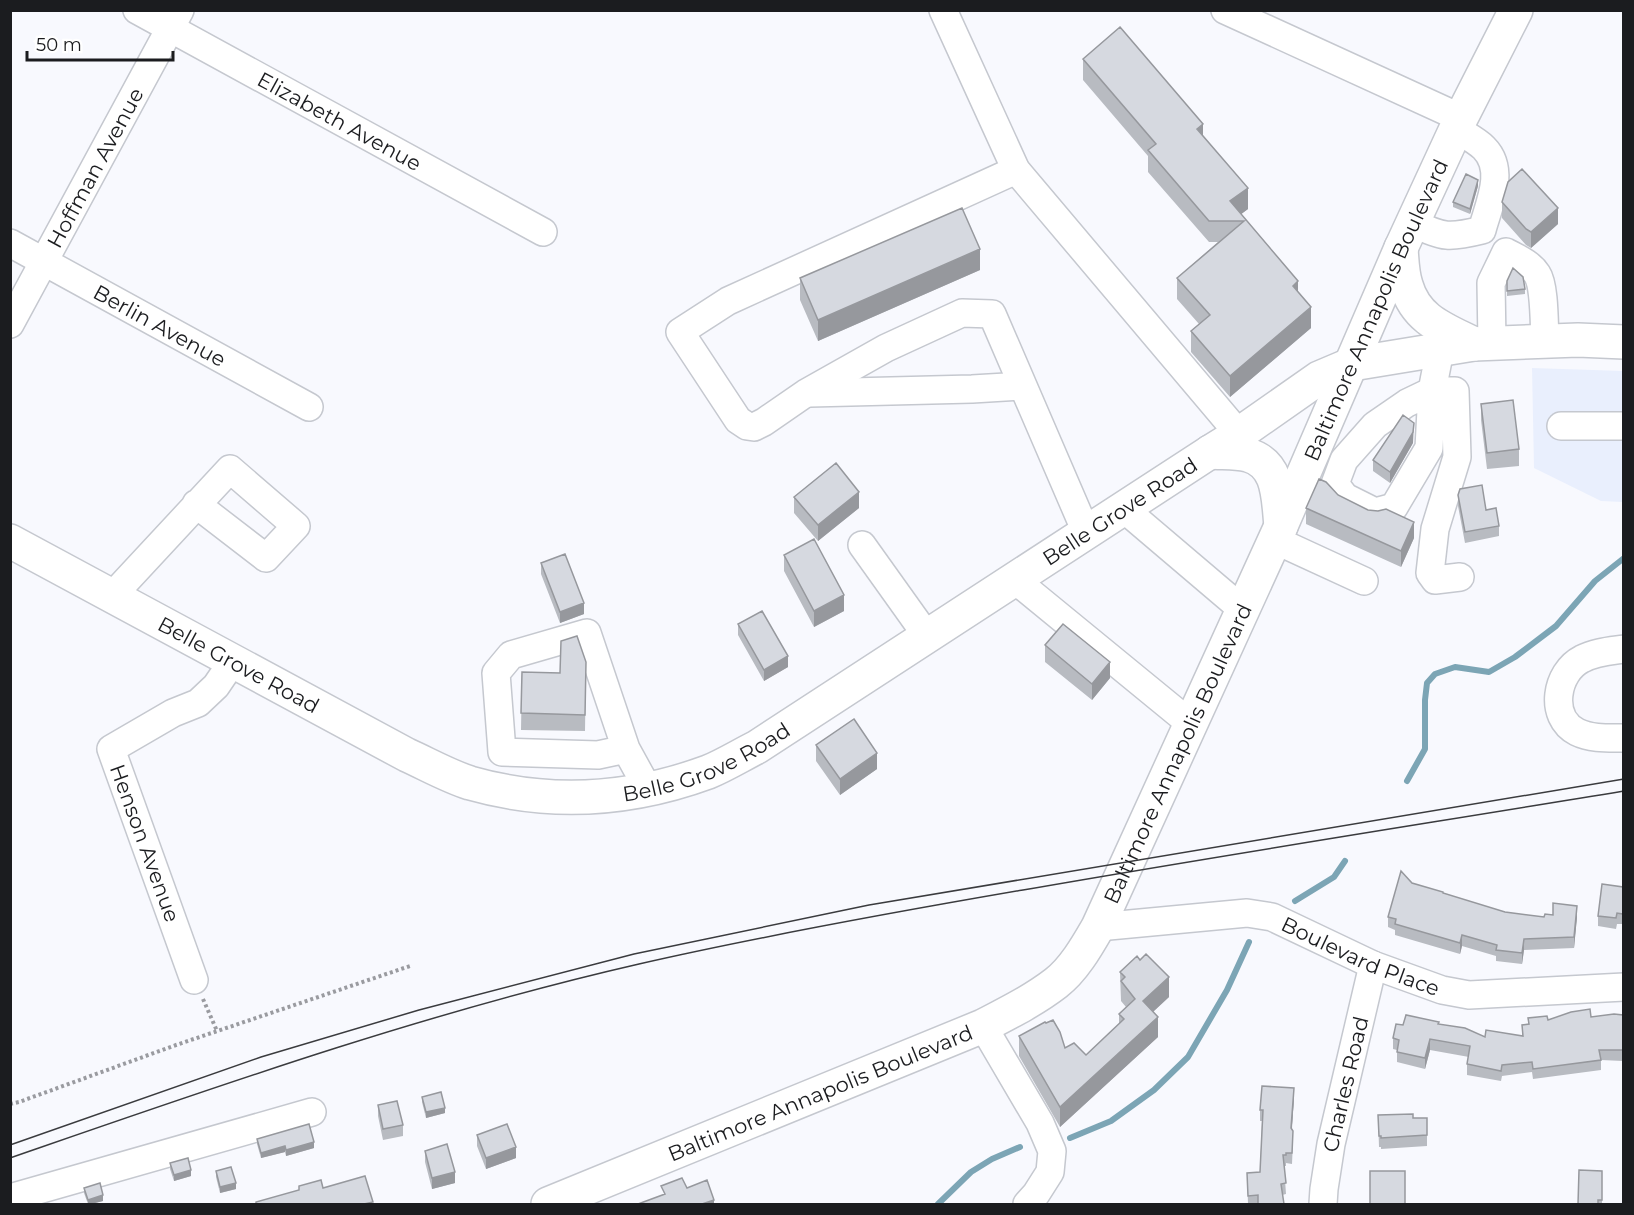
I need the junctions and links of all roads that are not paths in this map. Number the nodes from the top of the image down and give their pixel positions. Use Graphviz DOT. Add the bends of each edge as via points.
graph roads {
  1 [pos="137,10"];
  2 [pos="944,10"];
  3 [pos="1225,10"];
  4 [pos="1516,10"];
  5 [pos="175,20"];
  6 [pos="1458,124"];
  7 [pos="1016,170"];
  8 [pos="1482,230"];
  9 [pos="543,232"];
  10 [pos="1407,235"];
  11 [pos="10,243"];
  12 [pos="1506,252"];
  13 [pos="44,261"];
  14 [pos="10,324"];
  15 [pos="1545,341"];
  16 [pos="1623,342"];
  17 [pos="1483,344"];
  18 [pos="1440,350"];
  19 [pos="1352,364"];
  20 [pos="1022,386"];
  21 [pos="1432,391"];
  22 [pos="806,393"];
  23 [pos="309,407"];
  24 [pos="1561,426"];
  25 [pos="1623,426"];
  26 [pos="1239,434"];
  27 [pos="1210,452"];
  28 [pos="1305,472"];
  29 [pos="1335,484"];
  30 [pos="196,504"];
  31 [pos="1123,508"];
  32 [pos="1086,532"];
  33 [pos="1278,533"];
  34 [pos="10,541"];
  35 [pos="862,545"];
  36 [pos="1460,578"];
  37 [pos="1014,579"];
  38 [pos="1364,581"];
  39 [pos="112,596"];
  40 [pos="1243,610"];
  41 [pos="927,636"];
  42 [pos="1623,649"];
  43 [pos="233,661"];
  44 [pos="1191,724"];
  45 [pos="1623,738"];
  46 [pos="626,749"];
  47 [pos="648,789"];
  48 [pos="1098,927"];
  49 [pos="1373,965"];
  50 [pos="194,980"];
  51 [pos="1623,987"];
  52 [pos="983,1026"];
  53 [pos="312,1112"];
  54 [pos="10,1198"];
  55 [pos="548,1204"];
  56 [pos="1027,1204"];
  57 [pos="1323,1204"];
  1 -- 5 [label="street, Elizabeth Avenue"];
  2 -- 7 [label="street"];
  3 -- 6 [label="street"];
  4 -- 6 [label="main road, Baltimore Annapolis Boulevard"];
  5 -- 9 [label="street, Elizabeth Avenue"];
  5 -- 13 [label="street, Hoffman Avenue"];
  6 -- 8 [label="street" via="1483,146 1496,170"];
  6 -- 10 [label="main road, Baltimore Annapolis Boulevard"];
  7 -- 22 [label="street" via="728,301 680,332 738,420 747,426 764,422"];
  7 -- 26 [label="street"];
  8 -- 10 [label="street" via="1458,236 1431,232"];
  8 -- 12 [label="street"];
  10 -- 17 [label="main road" via="1405,283 1412,302 1425,317"];
  10 -- 19 [label="main road, Baltimore Annapolis Boulevard"];
  11 -- 13 [label="street, Berlin Avenue"];
  12 -- 15 [label="street" via="1529,265 1539,276"];
  12 -- 17 [label="street" via="1491,283"];
  13 -- 14 [label="street, Hoffman Avenue"];
  13 -- 23 [label="street, Berlin Avenue"];
  15 -- 16 [label="main road, Belle Grove Road"];
  15 -- 17 [label="main road, Belle Grove Road"];
  17 -- 18 [label="main road, Belle Grove Road"];
  18 -- 19 [label="main road, Belle Grove Road"];
  18 -- 21 [label="street"];
  19 -- 26 [label="main road, Belle Grove Road" via="1319,378"];
  19 -- 28 [label="main road, Baltimore Annapolis Boulevard"];
  20 -- 22 [label="street"];
  20 -- 22 [label="street" via="992,314 962,313 886,348"];
  20 -- 32 [label="street"];
  21 -- 29 [label="street" via="1376,425 1344,460"];
  21 -- 29 [label="street" via="1429,448 1394,507 1375,512 1345,497"];
  21 -- 36 [label="street" via="1455,392 1457,457 1435,529 1430,573 1435,580"];
  24 -- 25 [label="street"];
  26 -- 27 [label="main road, Belle Grove Road"];
  27 -- 31 [label="main road, Belle Grove Road"];
  27 -- 33 [label="main road" via="1247,455 1272,472 1277,488"];
  28 -- 29 [label="street"];
  28 -- 33 [label="main road, Baltimore Annapolis Boulevard"];
  30 -- 39 [label="street"];
  31 -- 32 [label="main road, Belle Grove Road"];
  31 -- 40 [label="street"];
  32 -- 37 [label="main road, Belle Grove Road"];
  33 -- 38 [label="street"];
  33 -- 40 [label="main road, Baltimore Annapolis Boulevard"];
  34 -- 39 [label="main road, Belle Grove Road"];
  35 -- 41 [label="street"];
  37 -- 41 [label="main road, Belle Grove Road"];
  37 -- 44 [label="street"];
  39 -- 43 [label="main road, Belle Grove Road"];
  40 -- 44 [label="main road, Baltimore Annapolis Boulevard"];
  41 -- 47 [label="main road, Belle Grove Road" via="757,747 710,771"];
  42 -- 45 [label="street" via="1599,653 1569,668 1558,702 1564,720 1576,732 1593,738"];
  43 -- 47 [label="main road, Belle Grove Road" via="406,755 468,782 519,794 575,798"];
  43 -- 50 [label="street, Henson Avenue" via="198,703 173,713 111,750"];
  44 -- 48 [label="main road, Baltimore Annapolis Boulevard"];
  46 -- 46 [label="street" via="586,633 511,655 496,673 502,752 598,755"];
  46 -- 47 [label="street"];
  48 -- 49 [label="street, Boulevard Place" via="1247,913 1272,917"];
  48 -- 52 [label="main road, Baltimore Annapolis Boulevard" via="1058,982"];
  49 -- 51 [label="street, Boulevard Place" via="1442,990 1469,995"];
  49 -- 57 [label="street, Charles Road" via="1331,1144"];
  52 -- 55 [label="main road, Baltimore Annapolis Boulevard"];
  52 -- 56 [label="street" via="1040,1123 1052,1151 1050,1172"];
  53 -- 54 [label="street"];
}
